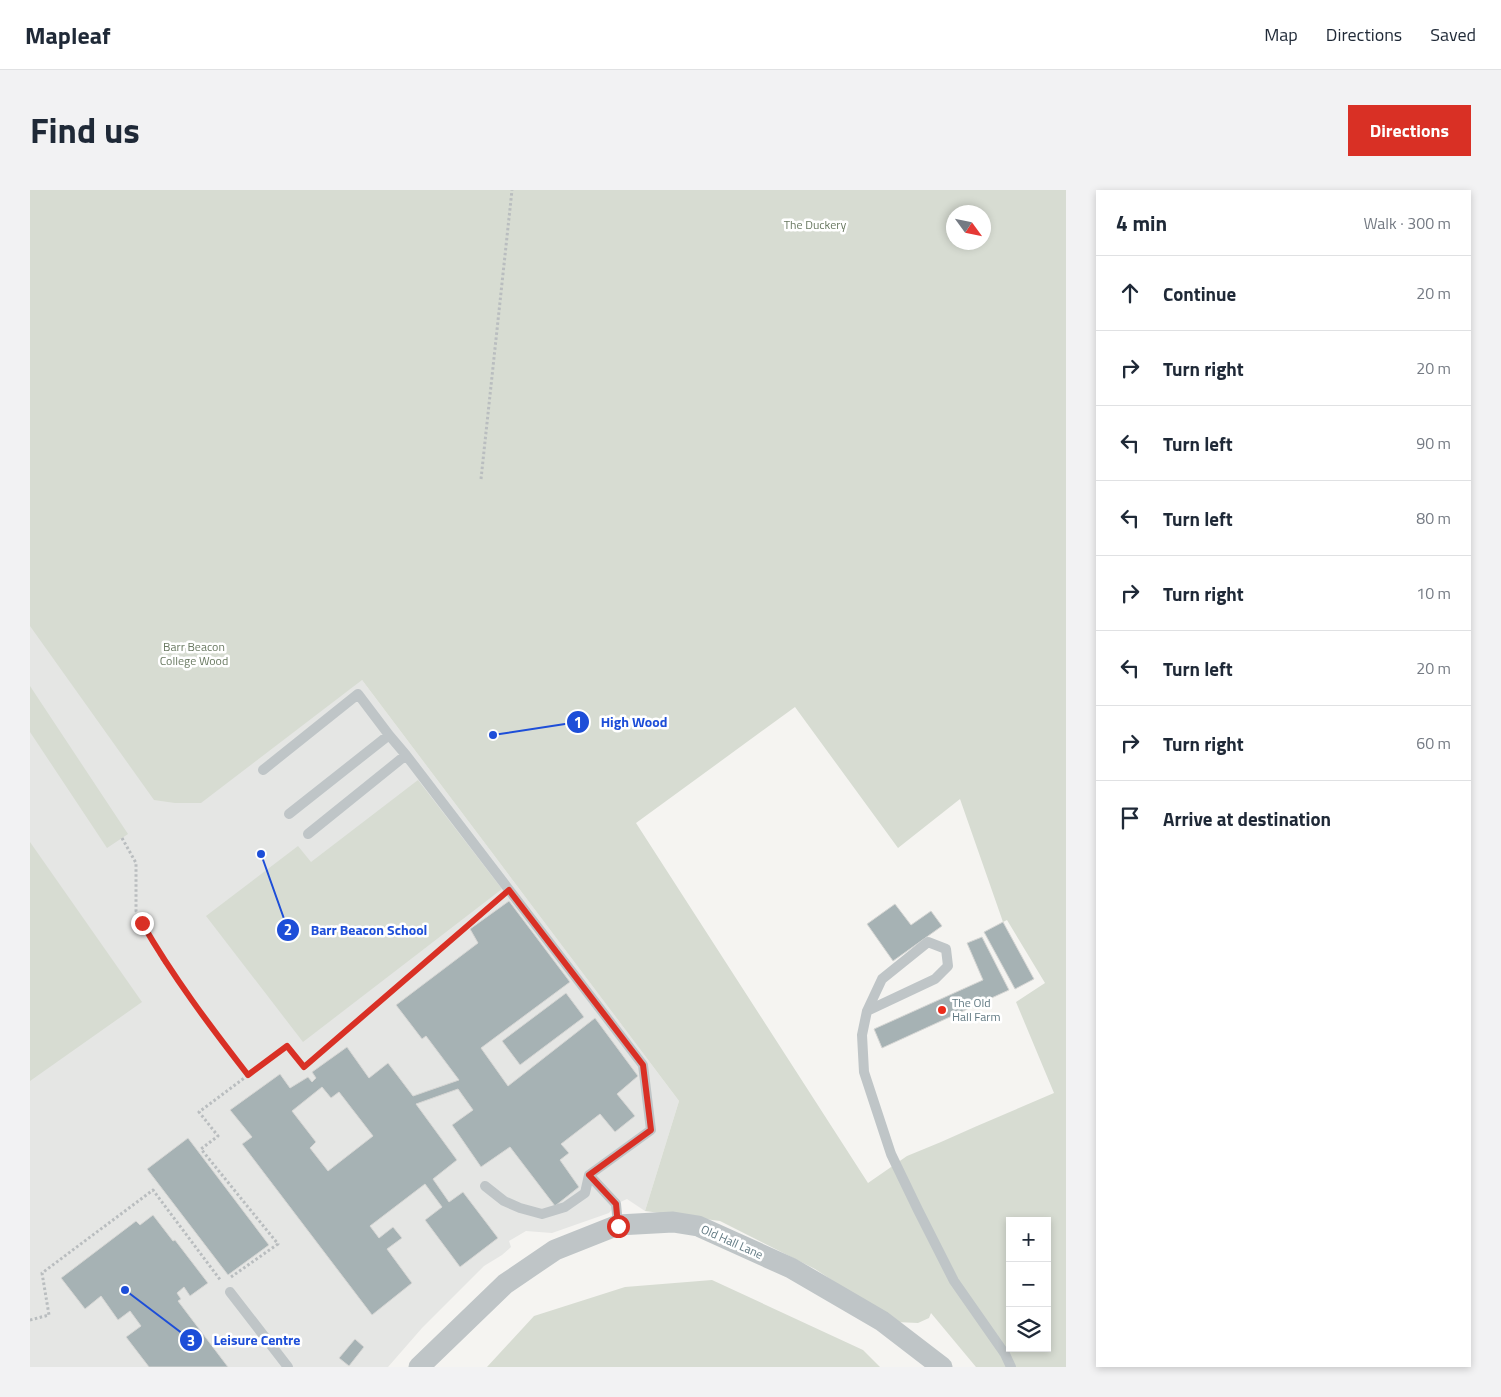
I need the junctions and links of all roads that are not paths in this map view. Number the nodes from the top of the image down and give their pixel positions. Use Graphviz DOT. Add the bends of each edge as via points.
graph roads {
  1 [pos="389,735"];
  2 [pos="406,755"];
  3 [pos="263,770"];
  4 [pos="289,814"];
  5 [pos="308,834"];
  6 [pos="867,1010"];
  7 [pos="589,1175"];
  8 [pos="485,1186"];
  9 [pos="618,1226"];
  10 [pos="230,1292"];
  11 [pos="288,1367"];
  12 [pos="419,1367"];
  13 [pos="942,1367"];
  14 [pos="1011,1367"];
  1 -- 2 [label="lane"];
  1 -- 3 [label="lane" via="358,694"];
  1 -- 4 [label="lane"];
  2 -- 5 [label="lane"];
  2 -- 7 [label="lane" via="643,1065 651,1130"];
  6 -- 6 [label="lane" via="882,980 928,942 946,949 948,966 935,979"];
  6 -- 14 [label="lane" via="862,1035 864,1072 891,1154 954,1281"];
  7 -- 8 [label="lane" via="586,1193 565,1207 542,1214 504,1202"];
  7 -- 9 [label="lane" via="616,1204"];
  9 -- 12 [label="street, Old Hall Lane" via="555,1250 505,1284"];
  9 -- 13 [label="street, Old Hall Lane" via="673,1222 698,1226 791,1268 882,1321"];
  10 -- 11 [label="lane"];
}
